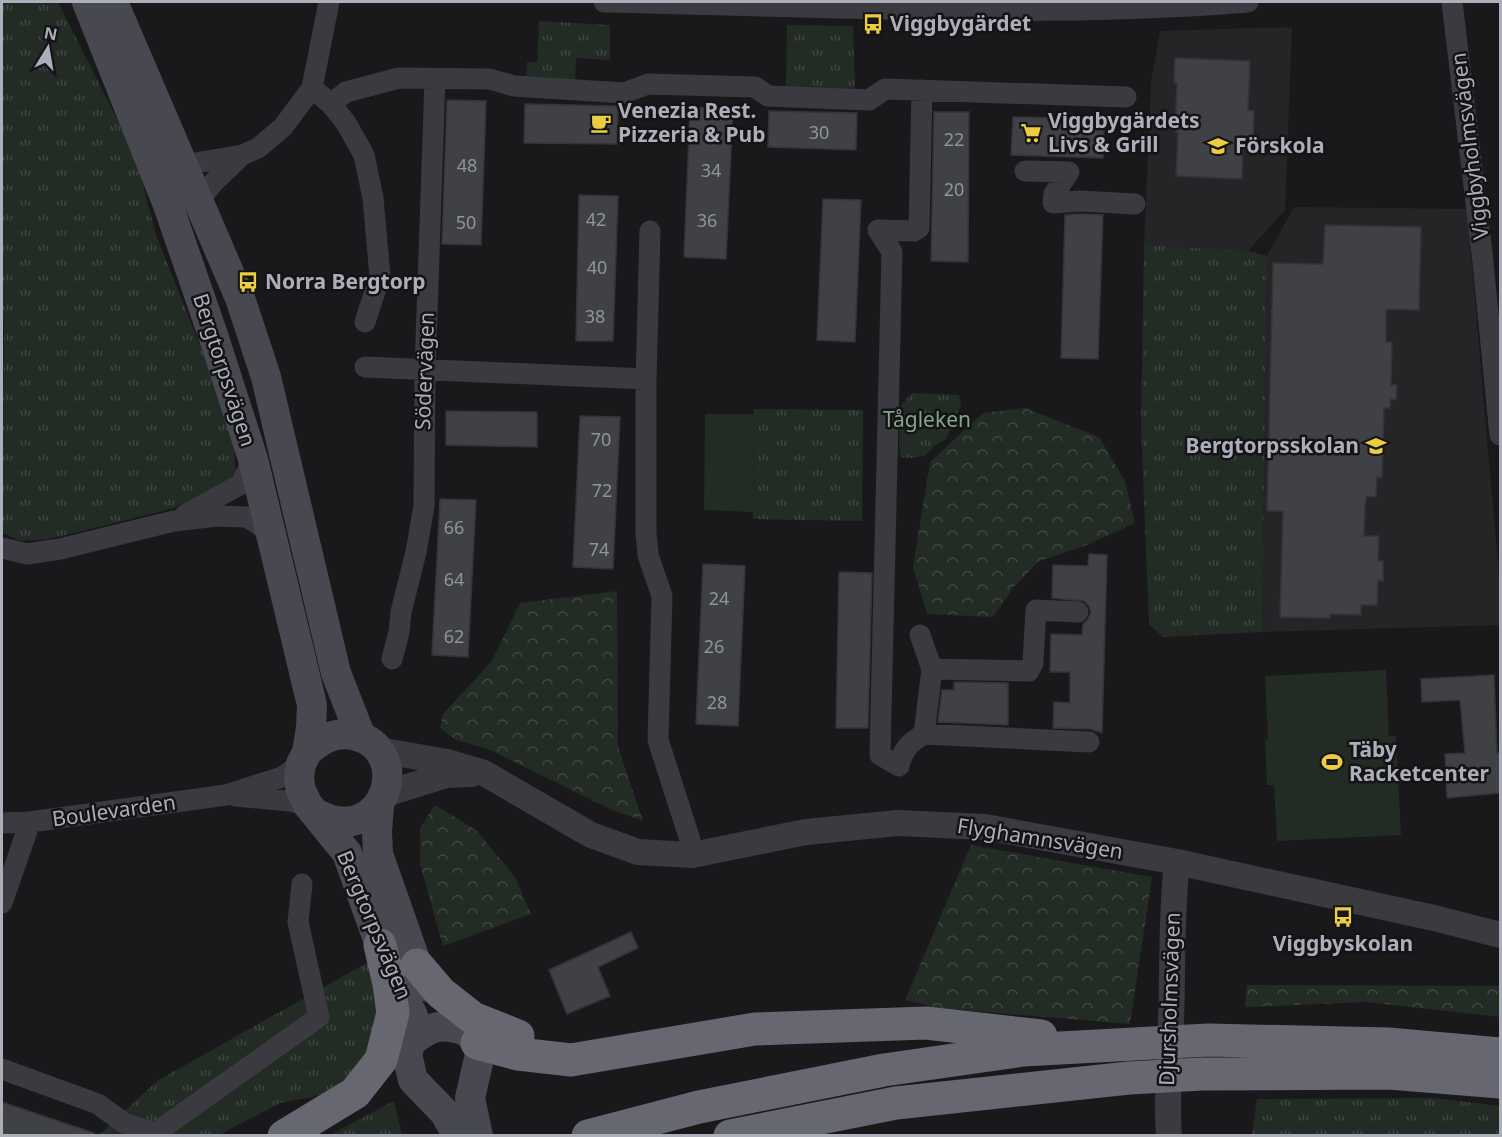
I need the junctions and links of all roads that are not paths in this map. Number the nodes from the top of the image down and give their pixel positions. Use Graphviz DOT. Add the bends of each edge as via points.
graph roads {
  1 [pos="87,2"];
  2 [pos="112,2"];
  3 [pos="329,2"];
  4 [pos="604,2"];
  5 [pos="1248,2"];
  6 [pos="1452,2"];
  7 [pos="435,79"];
  8 [pos="312,88"];
  9 [pos="921,90"];
  10 [pos="1126,97"];
  11 [pos="331,104"];
  12 [pos="242,154"];
  13 [pos="184,165"];
  14 [pos="1025,171"];
  15 [pos="199,200"];
  16 [pos="1135,204"];
  17 [pos="650,231"];
  18 [pos="365,322"];
  19 [pos="365,368"];
  20 [pos="425,370"];
  21 [pos="646,379"];
  22 [pos="1500,435"];
  23 [pos="253,459"];
  24 [pos="174,521"];
  25 [pos="272,536"];
  26 [pos="2,548"];
  27 [pos="1078,612"];
  28 [pos="920,635"];
  29 [pos="392,659"];
  30 [pos="932,669"];
  31 [pos="924,734"];
  32 [pos="1089,742"];
  33 [pos="370,744"];
  34 [pos="304,758"];
  35 [pos="484,773"];
  36 [pos="226,795"];
  37 [pos="382,800"];
  38 [pos="313,810"];
  39 [pos="30,822"];
  40 [pos="2,823"];
  41 [pos="690,840"];
  42 [pos="1177,862"];
  43 [pos="302,884"];
  44 [pos="2,903"];
  45 [pos="1500,935"];
  46 [pos="380,945"];
  47 [pos="417,965"];
  48 [pos="471,1037"];
  49 [pos="1124,1046"];
  50 [pos="409,1048"];
  51 [pos="1500,1054"];
  52 [pos="608,1055"];
  53 [pos="2,1070"];
  54 [pos="1500,1082"];
  55 [pos="153,1134"];
  56 [pos="471,1134"];
  57 [pos="731,1135"];
  58 [pos="284,1136"];
  59 [pos="300,1136"];
  60 [pos="588,1136"];
  61 [pos="1168,1136"];
  1 -- 23 [label="main road, Bergtorpsvägen" via="168,205"];
  2 -- 13 [label="main road, Bergtorpsvägen"];
  3 -- 8 [label="street"];
  4 -- 5 [label="street" via="1028,10"];
  6 -- 22 [label="street, Viggbyholmsvägen"];
  7 -- 9 [label="street" via="490,79 514,86 624,93 648,84 755,87 768,96 868,100 885,89"];
  7 -- 11 [label="street" via="399,78 346,92"];
  7 -- 20 [label="street, Södervägen"];
  8 -- 11 [label="street"];
  8 -- 12 [label="street" via="283,127 258,148"];
  9 -- 10 [label="street"];
  9 -- 31 [label="street" via="919,228 878,230 892,252 880,755 898,766 908,744"];
  11 -- 18 [label="street" via="364,155 373,198 380,276"];
  12 -- 13 [label="street"];
  12 -- 15 [label="street"];
  13 -- 15 [label="main road, Bergtorpsvägen"];
  14 -- 16 [label="street" via="1068,172 1054,194 1053,203"];
  15 -- 33 [label="main road, Bergtorpsvägen" via="240,298 266,377 336,673"];
  17 -- 21 [label="street"];
  19 -- 20 [label="street"];
  20 -- 21 [label="street"];
  20 -- 29 [label="street, Södervägen" via="424,506"];
  21 -- 41 [label="street" via="646,532 648,555 662,596 658,740"];
  23 -- 24 [label="street" via="241,484"];
  23 -- 25 [label="main road, Bergtorpsvägen"];
  24 -- 25 [label="street" via="246,517"];
  24 -- 26 [label="street" via="60,549 27,554"];
  25 -- 34 [label="main road, Bergtorpsvägen" via="312,705"];
  27 -- 30 [label="street" via="1036,610 1033,663 1029,671"];
  28 -- 30 [label="street"];
  30 -- 31 [label="street"];
  31 -- 32 [label="street"];
  33 -- 34 [label="main road" via="342,734 329,736 317,742"];
  33 -- 35 [label="street, Flyghamnsvägen"];
  33 -- 37 [label="main road, Bergtorpsvägen" via="386,764 388,782"];
  34 -- 36 [label="street, Boulevarden" via="282,777"];
  34 -- 38 [label="main road, Bergtorpsvägen" via="299,778 301,791"];
  35 -- 37 [label="street" via="446,775"];
  35 -- 42 [label="street, Flyghamnsvägen" via="591,835 638,852 692,855 806,832 898,823 984,827"];
  36 -- 38 [label="street, Boulevarden" via="290,801"];
  36 -- 39 [label="street, Boulevarden"];
  37 -- 38 [label="main road, Bergtorpsvägen" via="357,820 344,822 329,820"];
  37 -- 47 [label="main road, Bergtorpsvägen" via="378,854"];
  38 -- 46 [label="main road, Bergtorpsvägen" via="347,853"];
  39 -- 40 [label="street, Boulevarden"];
  39 -- 44 [label="street"];
  42 -- 45 [label="street, Flyghamnsvägen"];
  42 -- 61 [label="street, Djursholmsvägen"];
  43 -- 55 [label="street" via="298,922 319,1017"];
  46 -- 50 [label="main road, Bergtorpsvägen" via="413,1016"];
  46 -- 58 [label="highway" via="393,1013 381,1060 355,1093"];
  47 -- 48 [label="main road, Bergtorpsvägen" via="434,997"];
  47 -- 52 [label="highway" via="441,993 473,1018 521,1038"];
  48 -- 50 [label="main road" via="452,1027 436,1026 423,1032"];
  48 -- 52 [label="highway" via="518,1054 571,1060"];
  48 -- 56 [label="main road, Bergtorpsvägen" via="480,1054 470,1098"];
  49 -- 51 [label="highway" via="1208,1040 1388,1044"];
  49 -- 52 [label="highway" via="926,1023 755,1029"];
  49 -- 60 [label="highway" via="1023,1050 884,1070 699,1107"];
  50 -- 56 [label="main road, Bergtorpsvägen" via="413,1080"];
  50 -- 59 [label="highway" via="389,1077 363,1101"];
  53 -- 55 [label="street" via="98,1104 124,1123"];
  54 -- 57 [label="highway" via="1389,1073 1129,1078 896,1103"];
}
